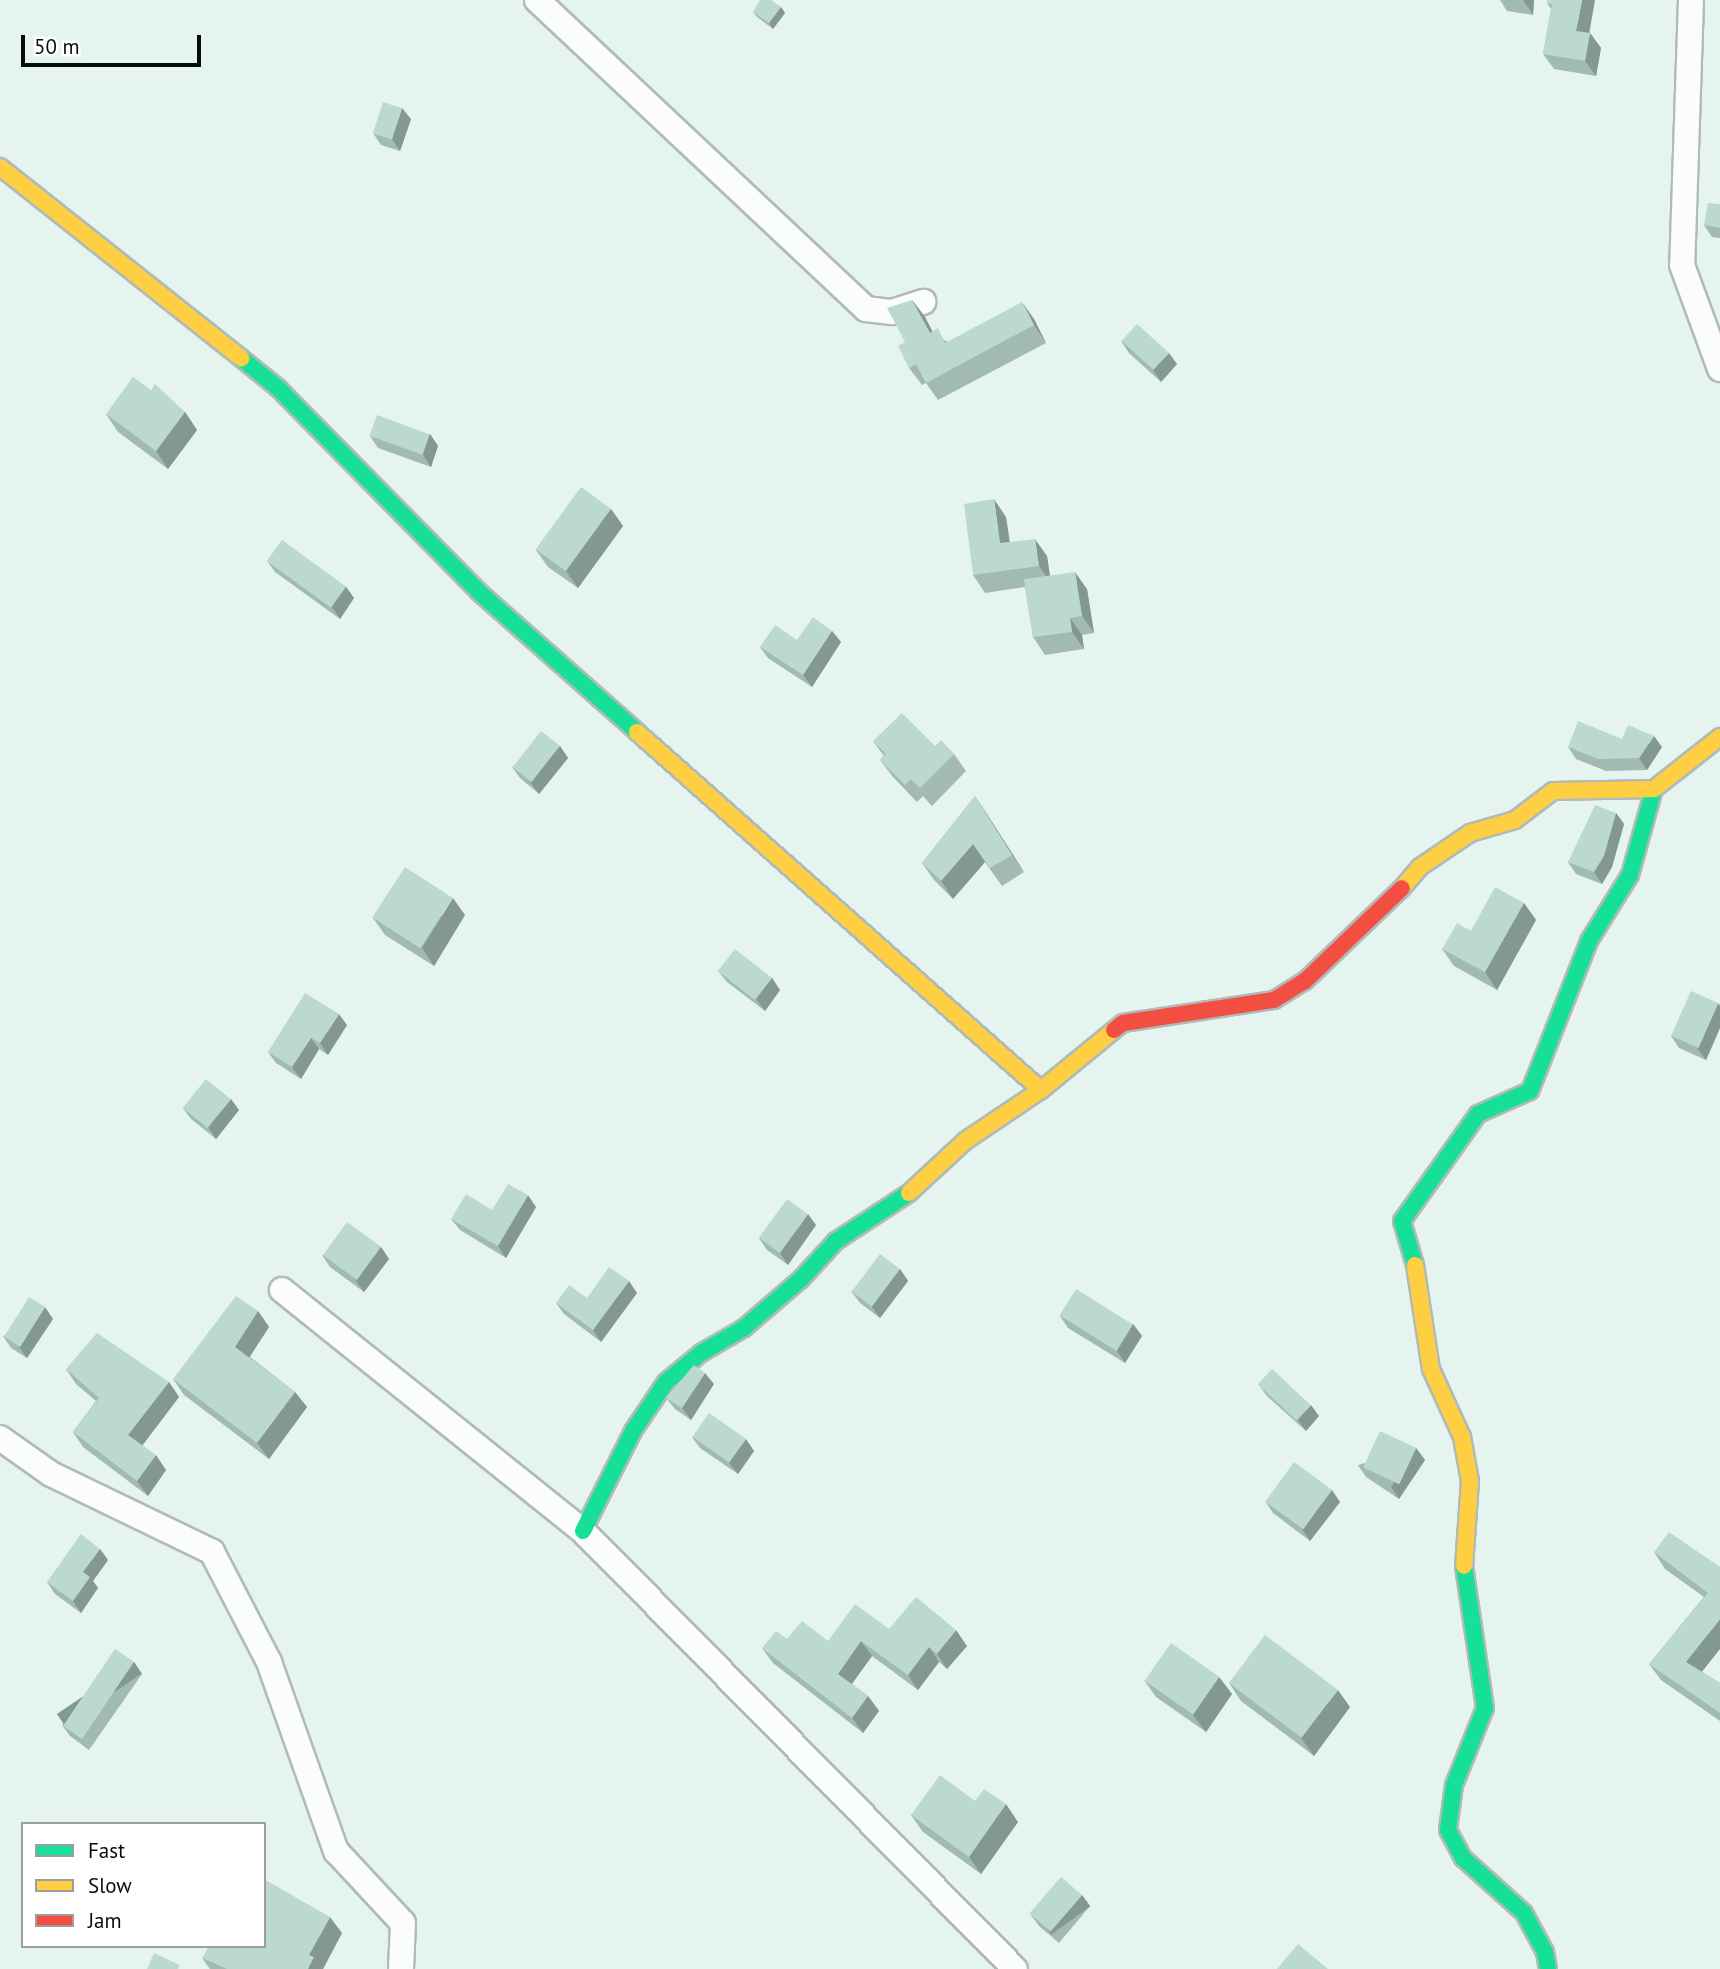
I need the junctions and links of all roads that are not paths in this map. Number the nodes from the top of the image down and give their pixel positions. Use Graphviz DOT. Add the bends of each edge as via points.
graph roads {
  1 [pos="537,0"];
  2 [pos="1691,0"];
  3 [pos="0,167"];
  4 [pos="923,302"];
  5 [pos="1720,369"];
  6 [pos="1720,737"];
  7 [pos="1654,789"];
  8 [pos="1041,1090"];
  9 [pos="282,1290"];
  10 [pos="0,1438"];
  11 [pos="583,1531"];
  12 [pos="401,1969"];
  13 [pos="1015,1969"];
  14 [pos="1548,1969"];
  1 -- 4 [label="street" via="866,309 892,312"];
  2 -- 5 [label="street" via="1682,265"];
  3 -- 8 [label="street" via="278,388 479,592"];
  6 -- 7 [label="street"];
  7 -- 8 [label="street" via="1553,790 1515,820 1470,833 1420,867 1370,923 1305,981 1274,1000 1124,1023"];
  7 -- 14 [label="street" via="1630,876 1589,941 1530,1091 1478,1114 1402,1221 1422,1288 1431,1369 1462,1437 1470,1481 1463,1540 1465,1591 1485,1708 1454,1785 1448,1829 1463,1858 1524,1913 1545,1952"];
  8 -- 11 [label="street" via="965,1141 913,1191 836,1241 801,1279 744,1328 701,1353 666,1382 633,1432"];
  9 -- 11 [label="street"];
  10 -- 12 [label="street" via="51,1474 212,1552 269,1662 336,1851 403,1923"];
  11 -- 13 [label="street"];
}
